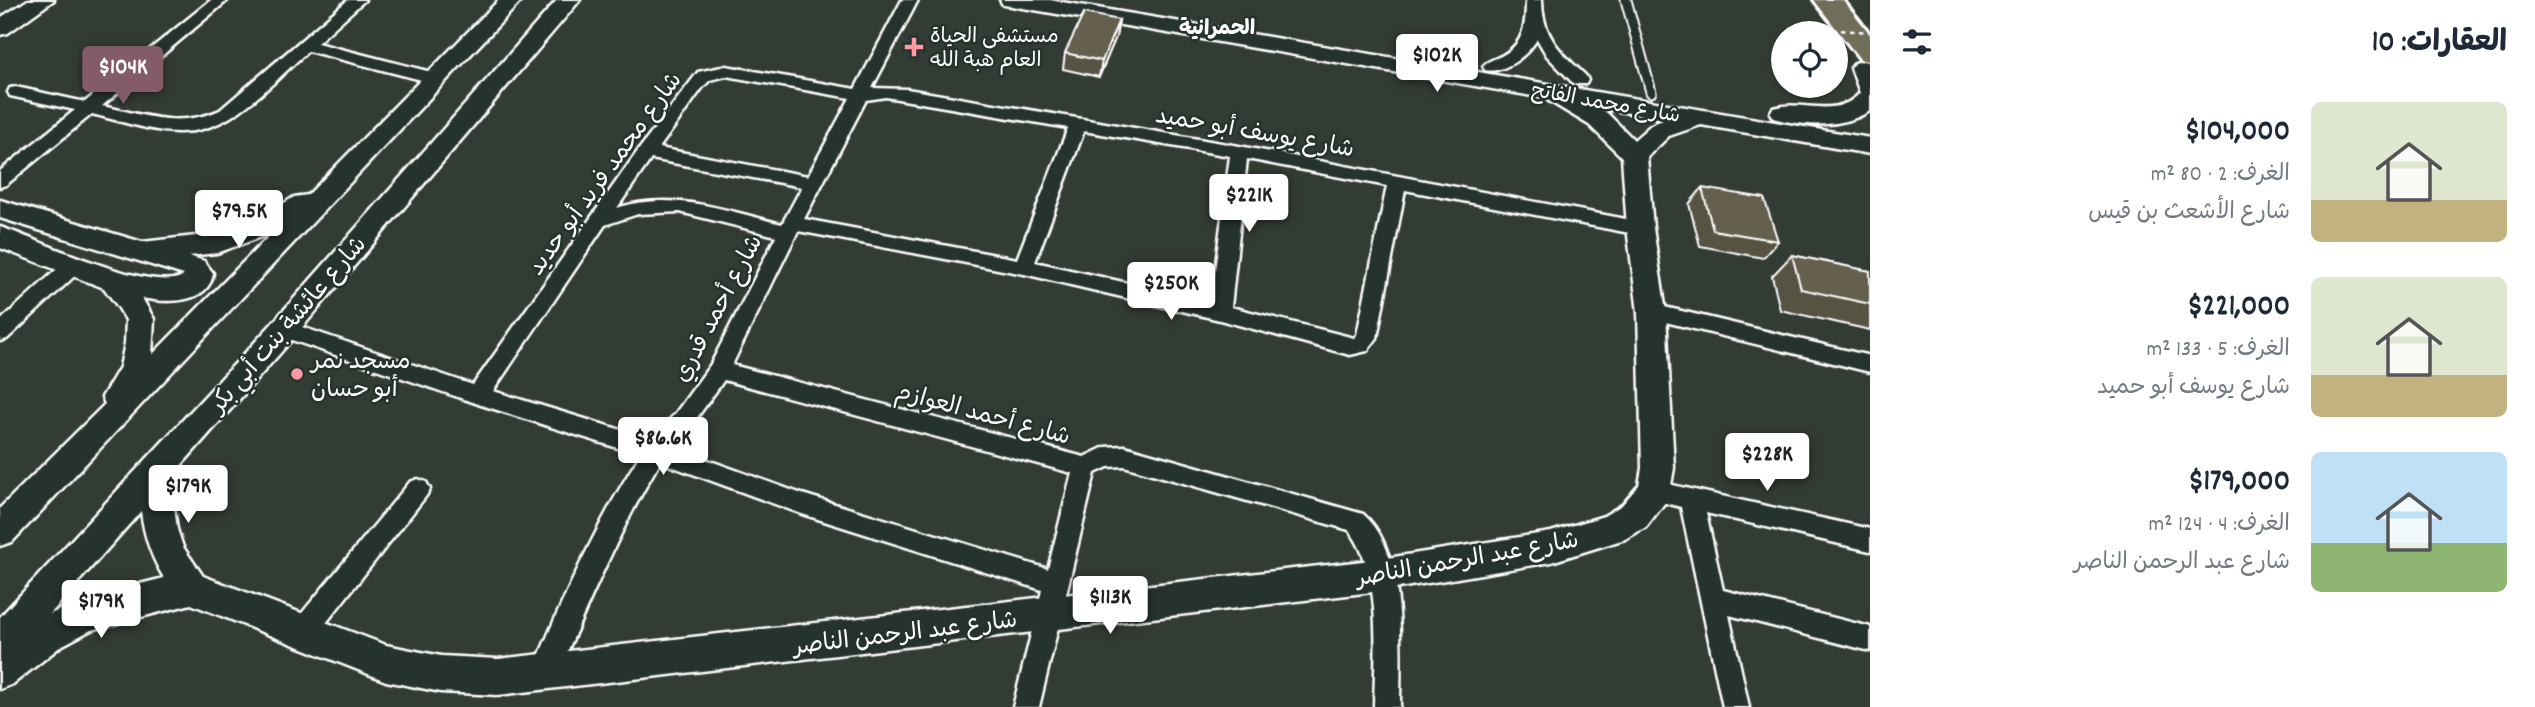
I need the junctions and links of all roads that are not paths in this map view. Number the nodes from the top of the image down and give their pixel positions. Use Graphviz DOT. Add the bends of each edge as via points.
graph roads {
  1 [pos="43,0"];
  2 [pos="193,0"];
  3 [pos="357,0"];
  4 [pos="511,0"];
  5 [pos="569,0"];
  6 [pos="592,0"];
  7 [pos="910,0"];
  8 [pos="1011,0"];
  9 [pos="1091,0"];
  10 [pos="1534,0"];
  11 [pos="1626,0"];
  12 [pos="1805,0"];
  13 [pos="1828,0"];
  14 [pos="217,2"];
  15 [pos="1819,21"];
  16 [pos="1535,23"];
  17 [pos="0,28"];
  18 [pos="533,44"];
  19 [pos="308,46"];
  20 [pos="1848,54"];
  21 [pos="1491,66"];
  22 [pos="1869,76"];
  23 [pos="437,79"];
  24 [pos="1580,80"];
  25 [pos="16,92"];
  26 [pos="1549,92"];
  27 [pos="1651,92"];
  28 [pos="861,95"];
  29 [pos="91,108"];
  30 [pos="1701,118"];
  31 [pos="1812,118"];
  32 [pos="1077,124"];
  33 [pos="1870,128"];
  34 [pos="1870,146"];
  35 [pos="646,152"];
  36 [pos="1239,152"];
  37 [pos="1634,155"];
  38 [pos="344,175"];
  39 [pos="0,181"];
  40 [pos="1397,182"];
  41 [pos="814,183"];
  42 [pos="0,209"];
  43 [pos="598,219"];
  44 [pos="789,228"];
  45 [pos="1640,228"];
  46 [pos="3,241"];
  47 [pos="142,252"];
  48 [pos="74,265"];
  49 [pos="1024,267"];
  50 [pos="114,281"];
  51 [pos="1220,312"];
  52 [pos="1652,312"];
  53 [pos="284,329"];
  54 [pos="0,333"];
  55 [pos="1870,364"];
  56 [pos="719,370"];
  57 [pos="478,395"];
  58 [pos="89,442"];
  59 [pos="655,450"];
  60 [pos="1085,467"];
  61 [pos="153,475"];
  62 [pos="418,489"];
  63 [pos="1654,491"];
  64 [pos="1691,498"];
  65 [pos="0,531"];
  66 [pos="1870,540"];
  67 [pos="1381,575"];
  68 [pos="191,588"];
  69 [pos="1052,599"];
  70 [pos="1712,599"];
  71 [pos="302,633"];
  72 [pos="1870,639"];
  73 [pos="0,643"];
  74 [pos="0,671"];
  75 [pos="545,673"];
  76 [pos="1026,707"];
  77 [pos="1387,707"];
  78 [pos="1736,707"];
  1 -- 17 [label="main road"];
  2 -- 14 [label="street"];
  3 -- 19 [label="street"];
  4 -- 23 [label="main road"];
  5 -- 18 [label="main road, شارع عائشة بنت أبي بكر"];
  6 -- 18 [label="main road"];
  7 -- 28 [label="street, شارع أحمد قدري"];
  8 -- 26 [label="main road, شارع محمد الفاتح"];
  9 -- 21 [label="main road, شارع محمد الفاتح"];
  10 -- 16 [label="street"];
  11 -- 27 [label="lane"];
  12 -- 15 [label="highway"];
  13 -- 22 [label="highway"];
  14 -- 29 [label="street"];
  16 -- 21 [label="street" via="1533,34 1518,53"];
  16 -- 24 [label="street" via="1553,54"];
  18 -- 53 [label="main road, شارع عائشة بنت أبي بكر"];
  19 -- 23 [label="street"];
  19 -- 29 [label="street" via="226,114 201,125 175,127"];
  20 -- 22 [label="highway"];
  21 -- 24 [label="main road, شارع محمد الفاتح"];
  22 -- 31 [label="main road, شارع محمد الفاتح" via="1858,108"];
  23 -- 38 [label="main road"];
  24 -- 27 [label="main road, شارع محمد الفاتح"];
  25 -- 29 [label="street"];
  26 -- 30 [label="main road, شارع محمد الفاتح"];
  26 -- 37 [label="main road" via="1598,119"];
  27 -- 31 [label="main road, شارع محمد الفاتح"];
  28 -- 32 [label="street, شارع يوسف أبو حميد" via="907,94"];
  28 -- 35 [label="street, شارع محمد فريد أبو حديد" via="726,71 714,73 696,83"];
  28 -- 41 [label="street, شارع أحمد قدري"];
  29 -- 39 [label="street"];
  30 -- 34 [label="main road, شارع محمد الفاتح"];
  30 -- 37 [label="main road" via="1658,129"];
  31 -- 33 [label="main road"];
  32 -- 36 [label="street, شارع يوسف أبو حميد"];
  32 -- 49 [label="street"];
  35 -- 41 [label="street"];
  35 -- 43 [label="street, شارع محمد فريد أبو حديد"];
  36 -- 40 [label="street, شارع يوسف أبو حميد"];
  36 -- 51 [label="street"];
  37 -- 45 [label="main road"];
  38 -- 47 [label="main road" via="276,221 247,234 217,243"];
  38 -- 58 [label="main road"];
  40 -- 45 [label="street, شارع يوسف أبو حميد"];
  40 -- 51 [label="street" via="1367,338 1360,345 1350,347"];
  41 -- 44 [label="street, شارع أحمد قدري"];
  42 -- 47 [label="main road"];
  43 -- 44 [label="street" via="637,208 680,206"];
  43 -- 57 [label="street, شارع محمد فريد أبو حديد"];
  44 -- 49 [label="street"];
  44 -- 56 [label="street, شارع أحمد قدري"];
  45 -- 52 [label="main road"];
  46 -- 48 [label="main road"];
  47 -- 50 [label="main road" via="194,268 198,279 186,288 167,290"];
  48 -- 50 [label="main road"];
  48 -- 54 [label="street"];
  49 -- 51 [label="street"];
  50 -- 58 [label="main road" via="139,319 140,343 134,369"];
  52 -- 55 [label="street"];
  52 -- 63 [label="main road" via="1658,468"];
  53 -- 57 [label="street"];
  53 -- 61 [label="main road, شارع عائشة بنت أبي بكر"];
  56 -- 59 [label="street, شارع أحمد قدري"];
  56 -- 60 [label="street, شارع أحمد العوازم"];
  57 -- 59 [label="street"];
  58 -- 65 [label="main road"];
  59 -- 69 [label="street"];
  59 -- 75 [label="street, شارع أحمد قدري" via="596,557"];
  60 -- 67 [label="street" via="1105,457 1125,456 1336,515 1356,523 1367,535"];
  60 -- 69 [label="street, شارع أحمد العوازم"];
  61 -- 68 [label="main road" via="160,529 169,555"];
  61 -- 73 [label="main road, شارع عائشة بنت أبي بكر"];
  62 -- 71 [label="street"];
  63 -- 64 [label="street"];
  63 -- 67 [label="main road, شارع عبد الرحمن الناصر" via="1634,516 1582,540"];
  64 -- 66 [label="street"];
  64 -- 70 [label="street"];
  67 -- 69 [label="main road, شارع عبد الرحمن الناصر"];
  67 -- 77 [label="street" via="1386,605"];
  68 -- 71 [label="main road, شارع عبد الرحمن الناصر"];
  68 -- 74 [label="main road" via="65,624"];
  69 -- 75 [label="main road, شارع عبد الرحمن الناصر"];
  69 -- 76 [label="street, شارع أحمد العوازم"];
  70 -- 72 [label="street"];
  70 -- 78 [label="street"];
  71 -- 75 [label="main road, شارع عبد الرحمن الناصر" via="386,663 441,674 498,677"];
}
